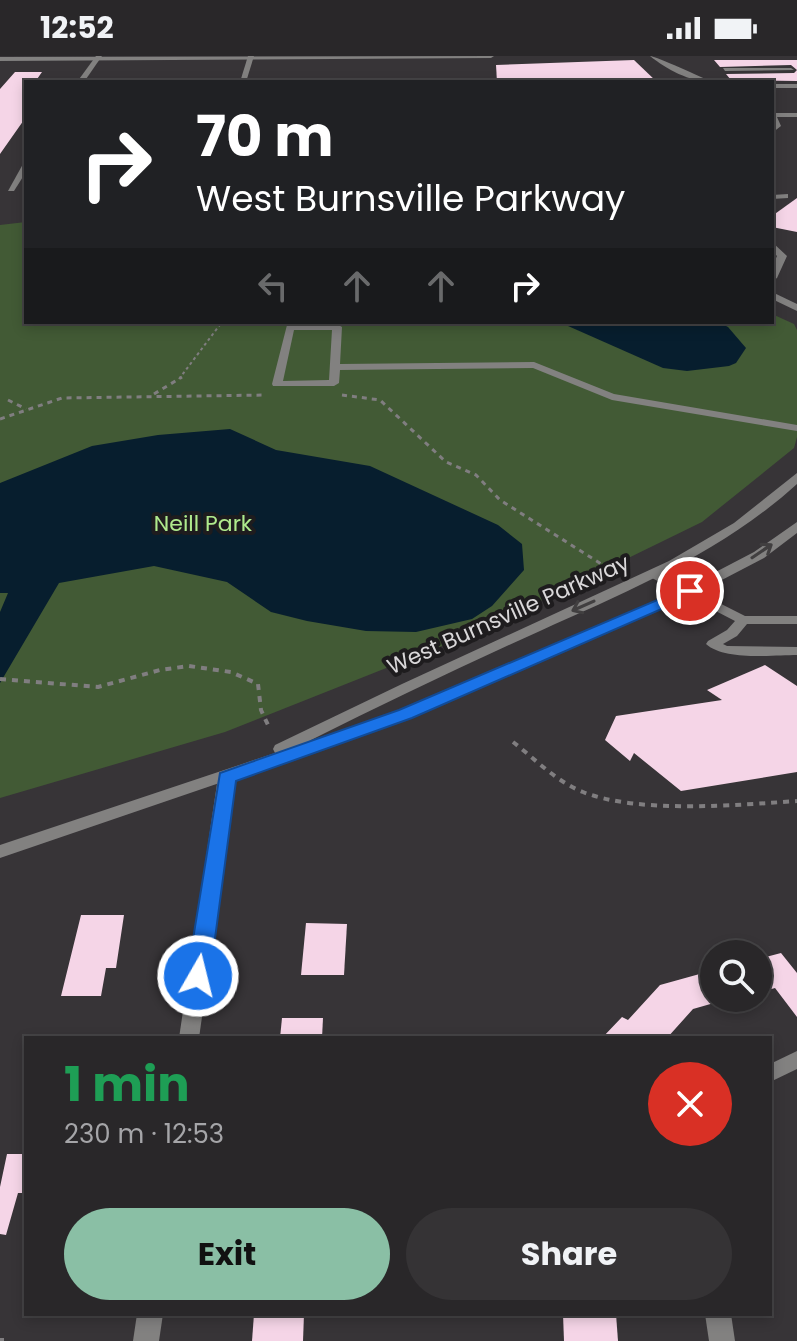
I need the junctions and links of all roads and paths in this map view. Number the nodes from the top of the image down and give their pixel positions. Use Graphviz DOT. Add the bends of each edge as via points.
graph roads {
  1 [pos="491,56"];
  2 [pos="653,56"];
  3 [pos="97,57"];
  4 [pos="251,57"];
  5 [pos="402,57"];
  6 [pos="0,59"];
  7 [pos="725,69"];
  8 [pos="795,72"];
  9 [pos="81,80"];
  10 [pos="244,80"];
  11 [pos="703,80"];
  12 [pos="774,86"];
  13 [pos="797,86"];
  14 [pos="774,115"];
  15 [pos="797,115"];
  16 [pos="24,169"];
  17 [pos="11,189"];
  18 [pos="785,196"];
  19 [pos="774,197"];
  20 [pos="774,247"];
  21 [pos="774,274"];
  22 [pos="774,296"];
  23 [pos="797,308"];
  24 [pos="221,324"];
  25 [pos="336,367"];
  26 [pos="152,395"];
  27 [pos="279,395"];
  28 [pos="342,395"];
  29 [pos="8,400"];
  30 [pos="26,409"];
  31 [pos="0,419"];
  32 [pos="797,428"];
  33 [pos="797,477"];
  34 [pos="797,526"];
  35 [pos="618,574"];
  36 [pos="654,574"];
  37 [pos="690,591"];
  38 [pos="743,620"];
  39 [pos="797,620"];
  40 [pos="797,651"];
  41 [pos="1,679"];
  42 [pos="268,725"];
  43 [pos="513,742"];
  44 [pos="227,777"];
  45 [pos="797,801"];
  46 [pos="0,852"];
  47 [pos="189,1036"];
  48 [pos="797,1059"];
  49 [pos="772,1073"];
  50 [pos="150,1316"];
  51 [pos="718,1316"];
  52 [pos="146,1341"];
  53 [pos="722,1341"];
  1 -- 5 [label="street"];
  2 -- 11 [label="street"];
  3 -- 4 [label="street"];
  3 -- 6 [label="street"];
  3 -- 9 [label="street"];
  4 -- 5 [label="street"];
  4 -- 10 [label="street"];
  7 -- 8 [label="street"];
  12 -- 13 [label="street"];
  14 -- 15 [label="street"];
  16 -- 17 [label="street"];
  18 -- 19 [label="lane"];
  20 -- 21 [label="street" via="782,256"];
  22 -- 23 [label="street"];
  24 -- 26 [label="path" via="182,377"];
  25 -- 25 [label="lane" via="337,327 290,327 277,384 334,383"];
  25 -- 32 [label="lane" via="534,365 612,397"];
  26 -- 27 [label="path"];
  26 -- 30 [label="path" via="62,398"];
  28 -- 35 [label="path" via="380,400 446,462 476,475 500,500"];
  29 -- 30 [label="path"];
  30 -- 31 [label="path"];
  33 -- 36 [label="street, West Burnsville Parkway" via="724,538"];
  37 -- 34 [label="street, West Burnsville Parkway, one-way" via="759,555"];
  36 -- 37 [label="lane"];
  36 -- 44 [label="street, West Burnsville Parkway, one-way" via="388,694"];
  37 -- 38 [label="lane"];
  37 -- 44 [label="street, West Burnsville Parkway" via="406,714"];
  38 -- 39 [label="lane"];
  38 -- 40 [label="lane" via="713,644 724,650"];
  41 -- 42 [label="path" via="98,687 183,664 209,666 240,673 258,684"];
  43 -- 45 [label="path" via="583,792 638,802"];
  44 -- 46 [label="street, West Burnsville Parkway"];
  44 -- 47 [label="street"];
  48 -- 49 [label="street"];
  50 -- 52 [label="street"];
  51 -- 53 [label="street"];
}
